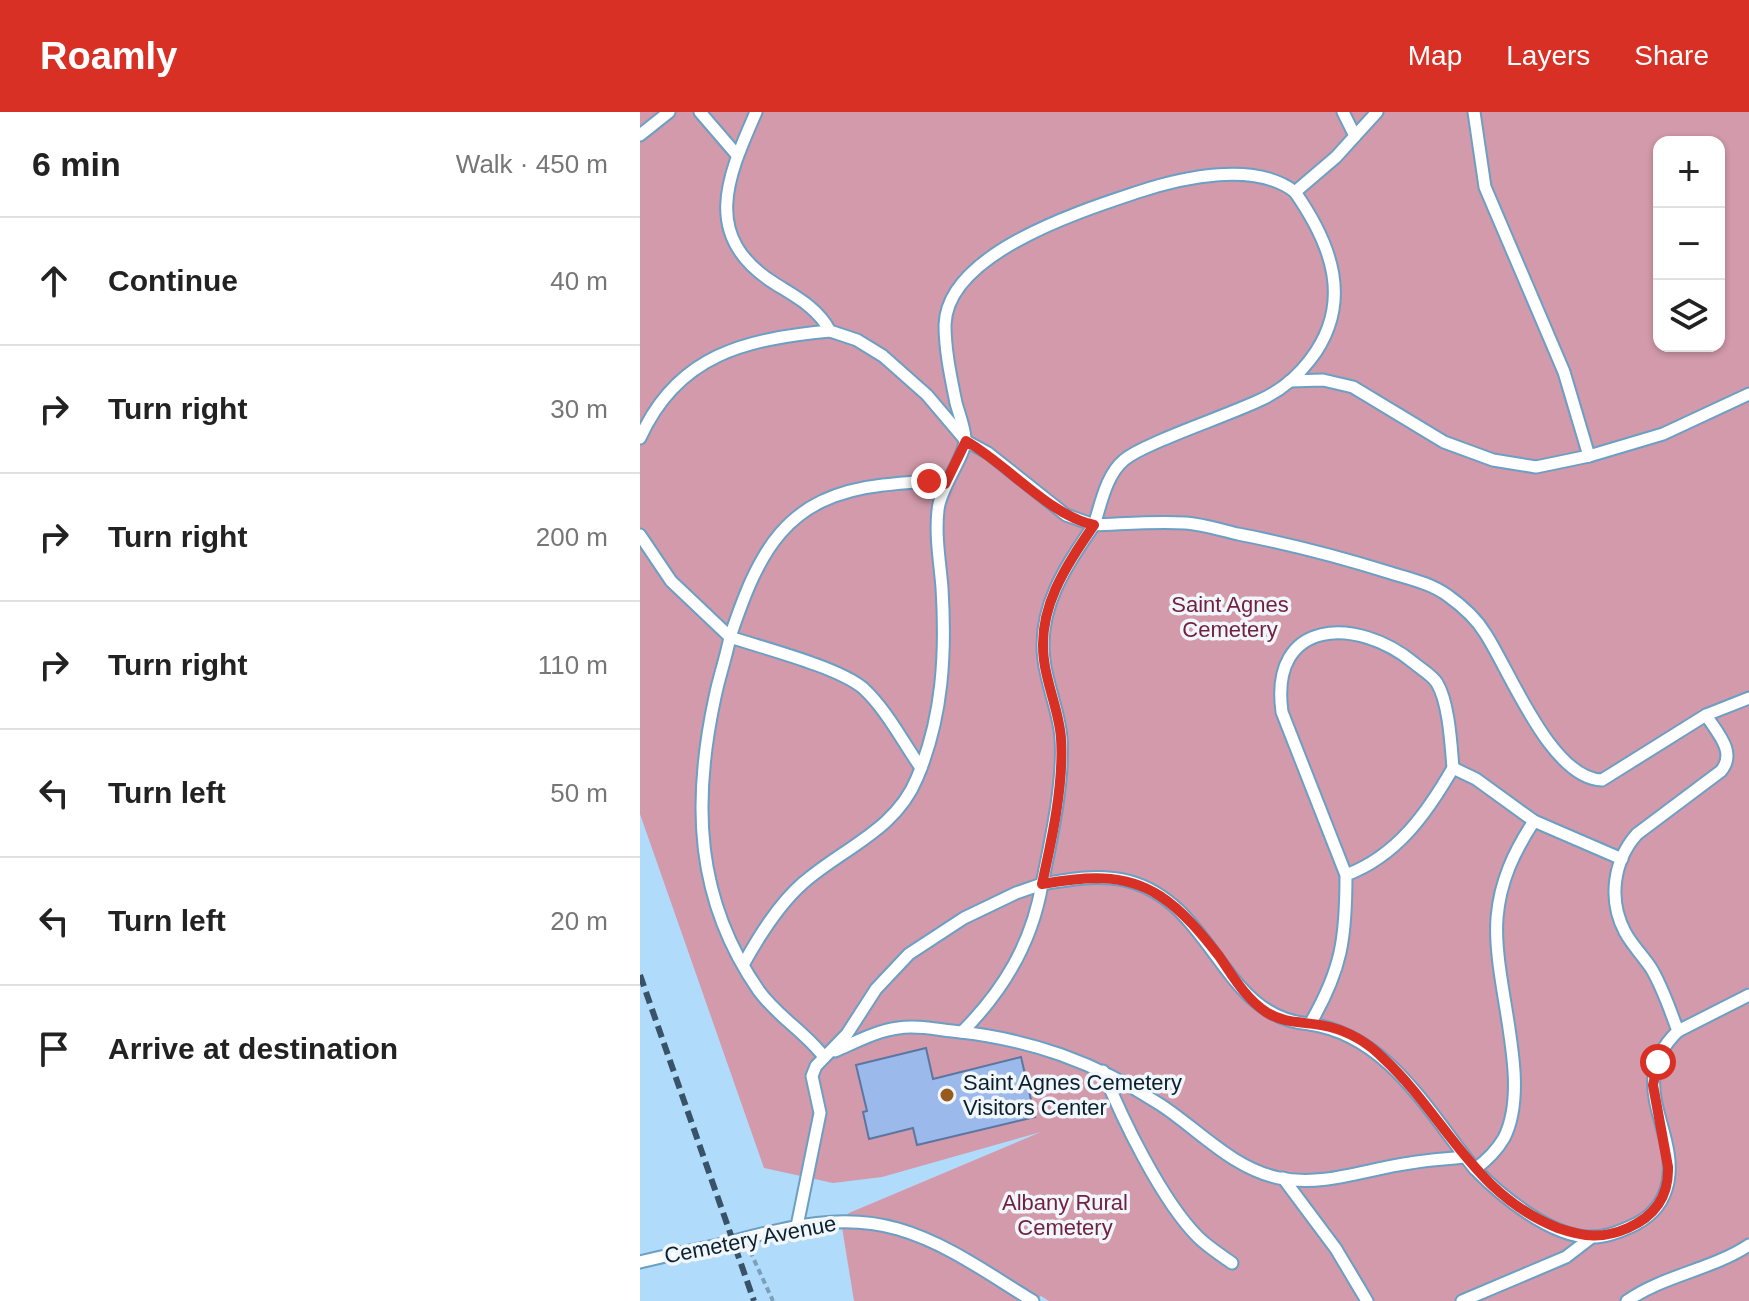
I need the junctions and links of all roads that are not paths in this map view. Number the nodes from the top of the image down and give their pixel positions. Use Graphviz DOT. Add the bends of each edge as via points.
graph roads {
  1 [pos="669,112"];
  2 [pos="700,112"];
  3 [pos="756,112"];
  4 [pos="1343,112"];
  5 [pos="1377,112"];
  6 [pos="1474,112"];
  7 [pos="640,135"];
  8 [pos="1355,136"];
  9 [pos="737,155"];
  10 [pos="1295,192"];
  11 [pos="830,331"];
  12 [pos="1290,381"];
  13 [pos="1749,394"];
  14 [pos="640,438"];
  15 [pos="966,441"];
  16 [pos="1589,456"];
  17 [pos="945,484"];
  18 [pos="1094,525"];
  19 [pos="640,535"];
  20 [pos="730,637"];
  21 [pos="1749,698"];
  22 [pos="1706,715"];
  23 [pos="921,768"];
  24 [pos="1453,768"];
  25 [pos="1534,821"];
  26 [pos="1622,859"];
  27 [pos="1346,875"];
  28 [pos="1042,884"];
  29 [pos="743,965"];
  30 [pos="1749,995"];
  31 [pos="1310,1024"];
  32 [pos="1678,1031"];
  33 [pos="962,1032"];
  34 [pos="824,1057"];
  35 [pos="1103,1071"];
  36 [pos="1465,1157"];
  37 [pos="1475,1169"];
  38 [pos="1283,1178"];
  39 [pos="797,1226"];
  40 [pos="1592,1237"];
  41 [pos="1749,1245"];
  42 [pos="640,1262"];
  43 [pos="1232,1263"];
  44 [pos="1033,1301"];
  45 [pos="1367,1301"];
  46 [pos="1462,1301"];
  47 [pos="1627,1301"];
  1 -- 7 [label="lane"];
  2 -- 9 [label="lane"];
  3 -- 9 [label="lane"];
  4 -- 8 [label="lane"];
  5 -- 8 [label="lane"];
  6 -- 16 [label="lane" via="1485,187 1564,372"];
  8 -- 10 [label="lane"];
  9 -- 11 [label="lane" via="726,206 738,249 754,270 814,309"];
  10 -- 12 [label="lane" via="1324,239 1335,292 1323,341"];
  10 -- 15 [label="lane" via="1284,183 1246,175 1174,182 1051,224 981,265 954,291 946,312 948,364"];
  11 -- 14 [label="lane" via="764,339 712,357 666,394"];
  11 -- 15 [label="lane" via="883,356 927,395"];
  12 -- 16 [label="lane" via="1323,380 1353,387 1444,442 1493,460 1536,467"];
  12 -- 18 [label="lane" via="1259,401 1130,455 1115,469"];
  13 -- 16 [label="lane" via="1663,434"];
  15 -- 17 [label="lane"];
  15 -- 18 [label="lane" via="1066,515"];
  17 -- 20 [label="lane" via="922,481 858,488 804,511 763,559"];
  17 -- 23 [label="lane" via="937,525 944,627 940,703"];
  18 -- 22 [label="lane" via="1187,523 1351,560 1443,592 1485,633 1519,699 1554,747 1595,780"];
  18 -- 28 [label="lane" via="1055,587 1046,616 1043,657 1061,741"];
  19 -- 20 [label="lane" via="671,581"];
  20 -- 23 [label="lane" via="838,673 861,687"];
  20 -- 29 [label="lane" via="713,705 700,801 712,896"];
  21 -- 22 [label="lane"];
  22 -- 26 [label="lane" via="1727,750 1727,762 1637,834"];
  23 -- 29 [label="lane" via="889,820 817,871 785,901"];
  24 -- 25 [label="lane"];
  24 -- 27 [label="lane" via="1419,823 1370,864"];
  24 -- 27 [label="lane" via="1437,683 1404,654 1375,638 1337,632 1300,646 1284,664 1280,678 1282,712"];
  25 -- 26 [label="lane"];
  25 -- 37 [label="lane" via="1514,852 1497,915 1513,1097 1504,1137"];
  26 -- 32 [label="lane" via="1616,909 1657,980"];
  27 -- 31 [label="lane" via="1343,947"];
  28 -- 31 [label="lane" via="1090,877 1127,881 1159,895 1185,917 1260,1008 1278,1019"];
  28 -- 33 [label="lane" via="1038,908 1014,965 988,1006"];
  28 -- 34 [label="lane" via="964,918 909,954"];
  29 -- 34 [label="lane" via="766,1000"];
  30 -- 32 [label="lane"];
  31 -- 36 [label="lane" via="1355,1037 1382,1057"];
  32 -- 40 [label="lane" via="1662,1052 1653,1085 1668,1167 1661,1202 1647,1219"];
  33 -- 34 [label="lane" via="895,1028"];
  33 -- 35 [label="lane" via="1034,1044"];
  34 -- 39 [label="lane" via="812,1076 820,1113"];
  35 -- 38 [label="lane" via="1164,1107 1219,1150"];
  35 -- 43 [label="lane" via="1179,1215"];
  36 -- 37 [label="lane"];
  36 -- 38 [label="lane" via="1333,1179"];
  37 -- 40 [label="lane" via="1531,1215"];
  38 -- 45 [label="lane"];
  39 -- 42 [label="lane, Cemetery Avenue"];
  39 -- 44 [label="lane, Cemetery Avenue" via="848,1220 899,1230 956,1255"];
  40 -- 46 [label="lane" via="1566,1257"];
  41 -- 47 [label="lane"];
}
